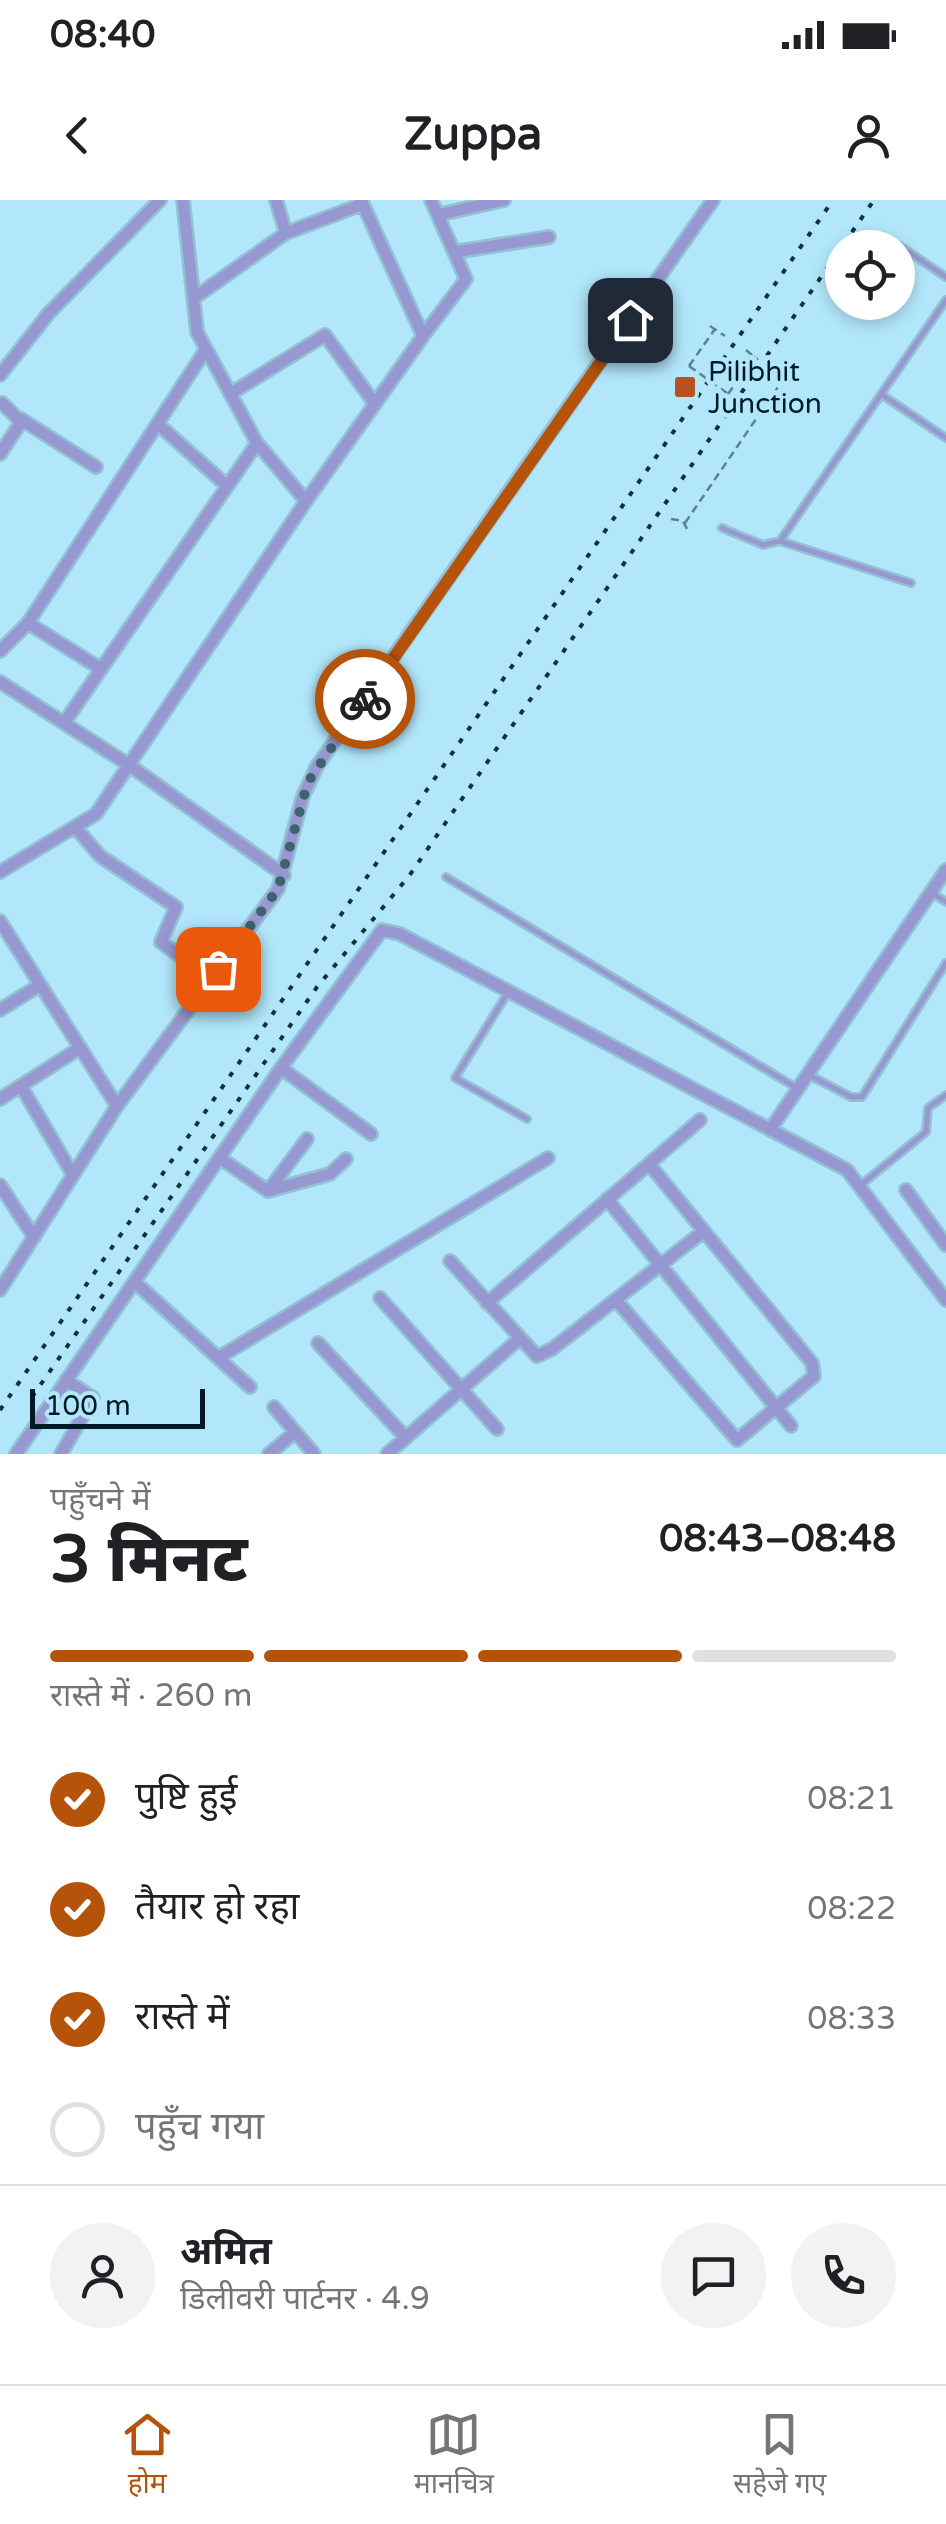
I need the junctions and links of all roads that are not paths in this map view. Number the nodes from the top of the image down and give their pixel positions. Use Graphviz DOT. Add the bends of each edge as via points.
graph roads {
  1 [pos="160,200"];
  2 [pos="183,200"];
  3 [pos="276,200"];
  4 [pos="431,200"];
  5 [pos="504,200"];
  6 [pos="713,200"];
  7 [pos="362,202"];
  8 [pos="438,214"];
  9 [pos="286,233"];
  10 [pos="549,237"];
  11 [pos="455,252"];
  12 [pos="915,256"];
  13 [pos="946,276"];
  14 [pos="194,298"];
  15 [pos="946,300"];
  16 [pos="423,336"];
  17 [pos="206,349"];
  18 [pos="0,375"];
  19 [pos="230,394"];
  20 [pos="881,394"];
  21 [pos="1,404"];
  22 [pos="375,404"];
  23 [pos="21,419"];
  24 [pos="159,425"];
  25 [pos="946,438"];
  26 [pos="257,443"];
  27 [pos="0,454"];
  28 [pos="96,467"];
  29 [pos="228,486"];
  30 [pos="306,501"];
  31 [pos="722,528"];
  32 [pos="780,541"];
  33 [pos="910,582"];
  34 [pos="28,623"];
  35 [pos="0,650"];
  36 [pos="102,669"];
  37 [pos="0,682"];
  38 [pos="64,723"];
  39 [pos="130,765"];
  40 [pos="76,828"];
  41 [pos="946,870"];
  42 [pos="0,872"];
  43 [pos="284,875"];
  44 [pos="446,877"];
  45 [pos="931,892"];
  46 [pos="946,902"];
  47 [pos="0,921"];
  48 [pos="946,963"];
  49 [pos="210,978"];
  50 [pos="40,985"];
  51 [pos="508,992"];
  52 [pos="0,1010"];
  53 [pos="80,1048"];
  54 [pos="282,1068"];
  55 [pos="808,1074"];
  56 [pos="20,1086"];
  57 [pos="798,1089"];
  58 [pos="946,1095"];
  59 [pos="0,1098"];
  60 [pos="117,1106"];
  61 [pos="527,1119"];
  62 [pos="700,1120"];
  63 [pos="770,1130"];
  64 [pos="371,1134"];
  65 [pos="307,1139"];
  66 [pos="220,1158"];
  67 [pos="548,1158"];
  68 [pos="346,1160"];
  69 [pos="649,1164"];
  70 [pos="73,1174"];
  71 [pos="862,1184"];
  72 [pos="0,1185"];
  73 [pos="906,1190"];
  74 [pos="268,1191"];
  75 [pos="608,1199"];
  76 [pos="704,1231"];
  77 [pos="34,1236"];
  78 [pos="946,1246"];
  79 [pos="450,1260"];
  80 [pos="660,1266"];
  81 [pos="136,1282"];
  82 [pos="0,1290"];
  83 [pos="380,1298"];
  84 [pos="616,1300"];
  85 [pos="946,1300"];
  86 [pos="487,1302"];
  87 [pos="520,1339"];
  88 [pos="318,1342"];
  89 [pos="218,1358"];
  90 [pos="66,1380"];
  91 [pos="250,1386"];
  92 [pos="464,1388"];
  93 [pos="274,1407"];
  94 [pos="777,1408"];
  95 [pos="791,1426"];
  96 [pos="496,1429"];
  97 [pos="295,1432"];
  98 [pos="406,1438"];
  99 [pos="16,1454"];
  100 [pos="61,1454"];
  101 [pos="269,1454"];
  102 [pos="314,1454"];
  103 [pos="388,1454"];
  1 -- 18 [label="street" via="59,302"];
  2 -- 14 [label="street"];
  3 -- 9 [label="street"];
  4 -- 8 [label="street"];
  5 -- 8 [label="street"];
  6 -- 43 [label="street" via="317,766"];
  7 -- 9 [label="street"];
  7 -- 16 [label="street"];
  8 -- 11 [label="street"];
  9 -- 14 [label="street"];
  10 -- 11 [label="street"];
  11 -- 16 [label="street" via="465,281"];
  12 -- 13 [label="lane"];
  14 -- 17 [label="street"];
  15 -- 20 [label="lane"];
  16 -- 22 [label="street"];
  17 -- 19 [label="street"];
  17 -- 24 [label="street"];
  19 -- 22 [label="street" via="325,335"];
  19 -- 26 [label="street"];
  20 -- 25 [label="lane"];
  20 -- 32 [label="lane"];
  21 -- 23 [label="street"];
  22 -- 30 [label="street"];
  23 -- 27 [label="street"];
  23 -- 28 [label="street"];
  24 -- 29 [label="street"];
  24 -- 34 [label="street"];
  26 -- 29 [label="street"];
  26 -- 30 [label="street"];
  29 -- 36 [label="street"];
  30 -- 39 [label="street"];
  31 -- 32 [label="lane" via="764,545"];
  32 -- 33 [label="lane"];
  34 -- 35 [label="street"];
  34 -- 36 [label="street"];
  36 -- 38 [label="street"];
  37 -- 38 [label="street"];
  38 -- 39 [label="street"];
  39 -- 40 [label="street" via="96,814"];
  39 -- 43 [label="street"];
  40 -- 42 [label="street"];
  40 -- 49 [label="street" via="100,856 176,907 161,942"];
  41 -- 45 [label="street"];
  43 -- 49 [label="street"];
  44 -- 57 [label="lane"];
  45 -- 46 [label="lane"];
  45 -- 55 [label="street"];
  47 -- 50 [label="street"];
  48 -- 55 [label="lane" via="862,1097"];
  49 -- 60 [label="street"];
  50 -- 52 [label="street"];
  50 -- 53 [label="street"];
  51 -- 54 [label="street" via="382,930"];
  51 -- 61 [label="lane" via="456,1078"];
  51 -- 63 [label="street"];
  53 -- 56 [label="street"];
  53 -- 60 [label="street"];
  54 -- 64 [label="street"];
  54 -- 66 [label="street"];
  55 -- 57 [label="street"];
  56 -- 59 [label="street"];
  56 -- 70 [label="street"];
  57 -- 63 [label="street"];
  58 -- 71 [label="lane" via="928,1108 926,1132"];
  60 -- 70 [label="street"];
  62 -- 69 [label="street"];
  63 -- 71 [label="street"];
  65 -- 74 [label="street"];
  66 -- 74 [label="street"];
  66 -- 81 [label="street"];
  67 -- 89 [label="street"];
  68 -- 74 [label="street" via="330,1174"];
  69 -- 75 [label="street"];
  69 -- 76 [label="street"];
  70 -- 77 [label="street"];
  71 -- 85 [label="street"];
  72 -- 77 [label="street"];
  73 -- 78 [label="street"];
  75 -- 80 [label="street"];
  75 -- 86 [label="street"];
  76 -- 80 [label="street"];
  76 -- 94 [label="street" via="812,1362 814,1376"];
  77 -- 82 [label="street"];
  79 -- 86 [label="street"];
  80 -- 84 [label="street"];
  80 -- 94 [label="street"];
  81 -- 89 [label="street"];
  81 -- 90 [label="street"];
  83 -- 92 [label="street"];
  84 -- 87 [label="street" via="543,1355"];
  84 -- 94 [label="street" via="732,1437 743,1438"];
  86 -- 87 [label="street"];
  87 -- 92 [label="street"];
  88 -- 98 [label="street"];
  89 -- 91 [label="street"];
  90 -- 99 [label="street"];
  90 -- 100 [label="street" via="93,1398"];
  92 -- 96 [label="street"];
  92 -- 98 [label="street"];
  93 -- 97 [label="street"];
  94 -- 95 [label="street"];
  97 -- 101 [label="street"];
  97 -- 102 [label="street"];
  98 -- 103 [label="street"];
}
